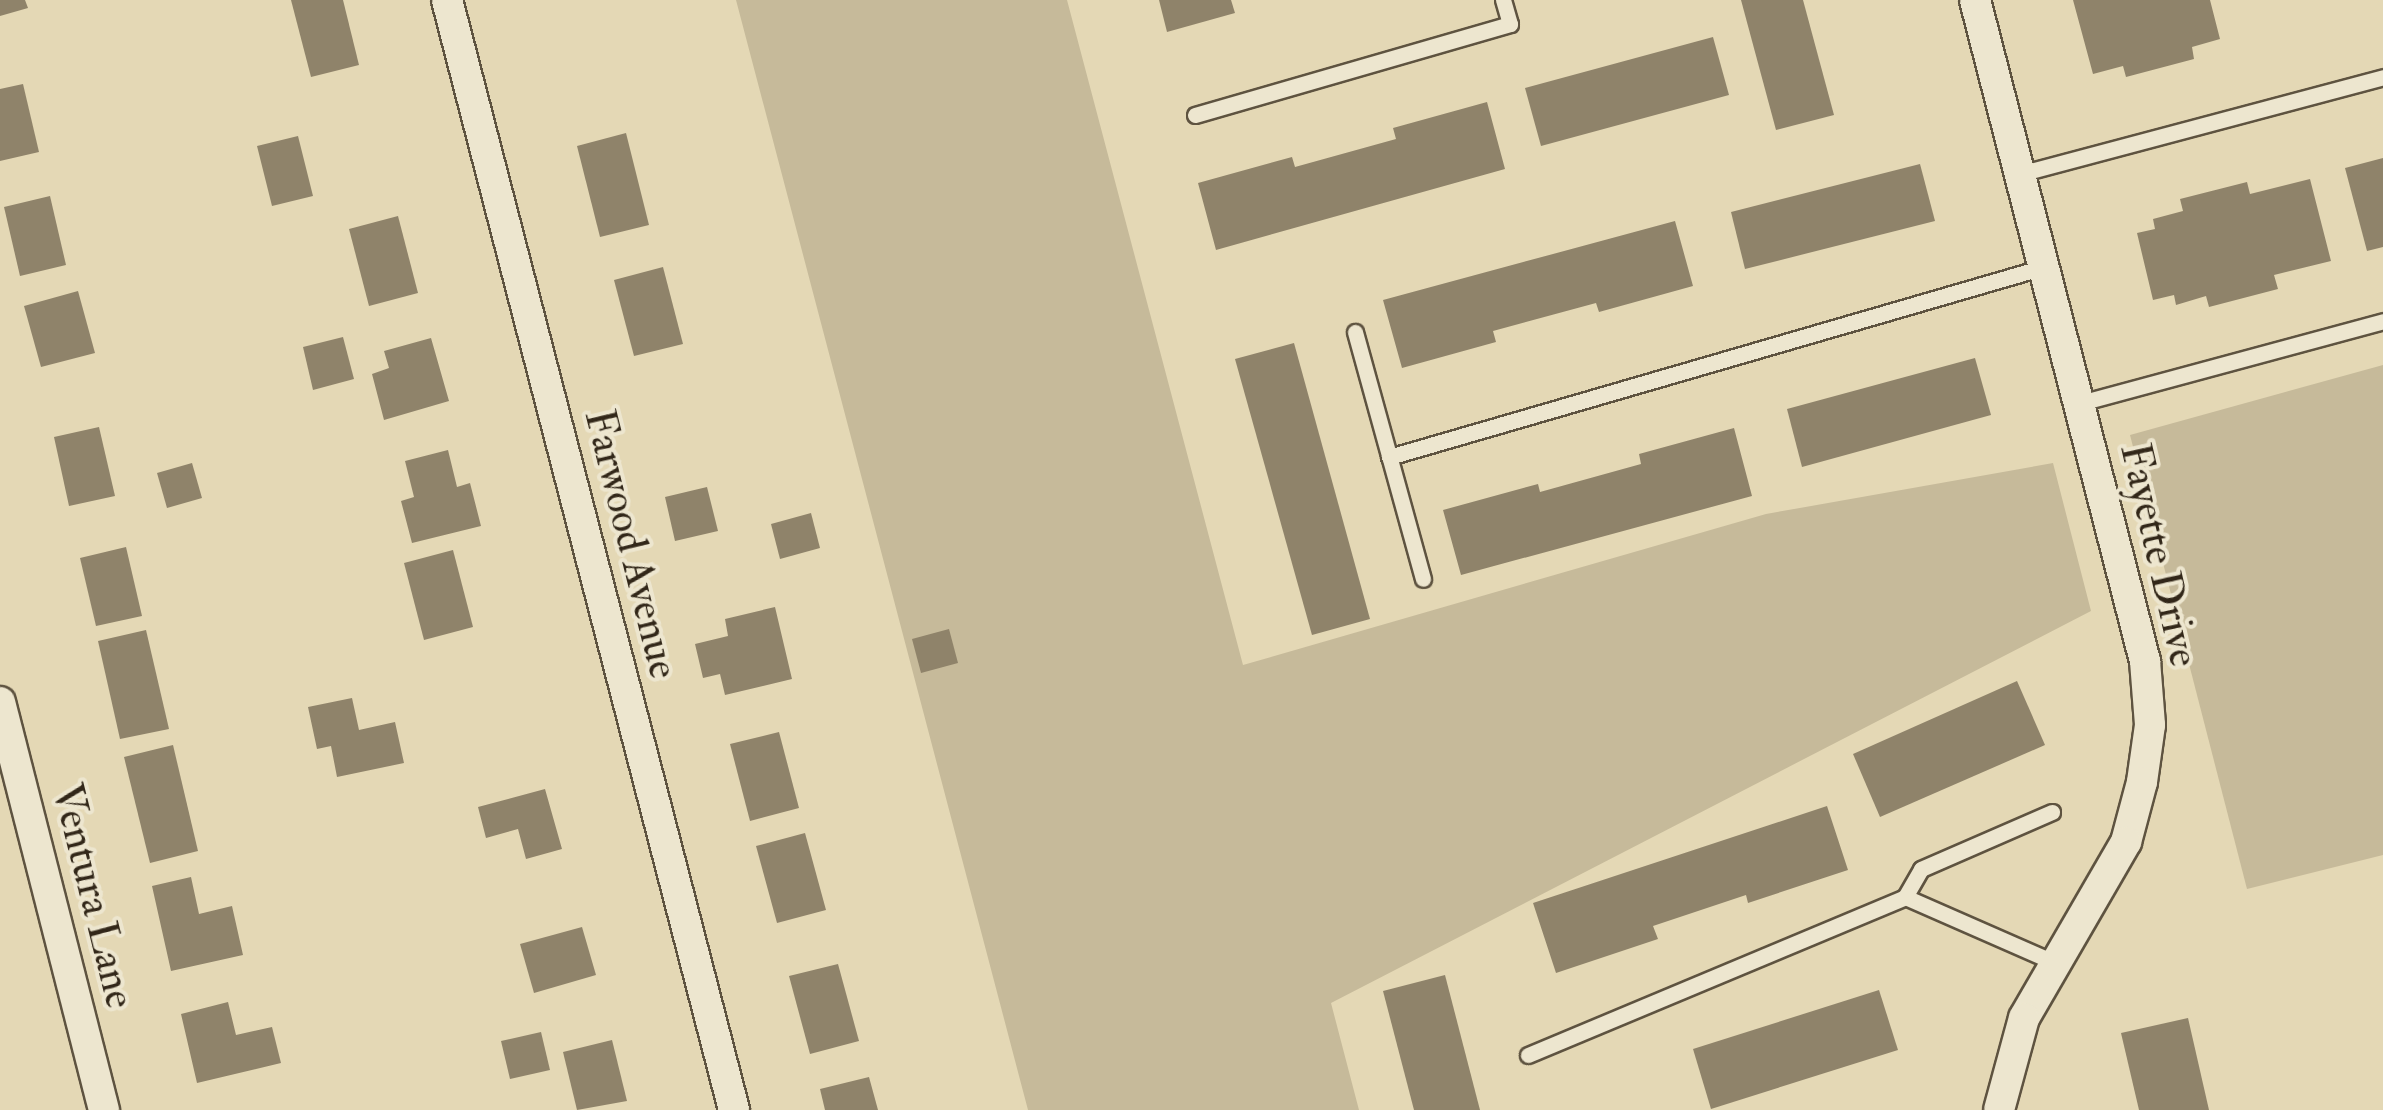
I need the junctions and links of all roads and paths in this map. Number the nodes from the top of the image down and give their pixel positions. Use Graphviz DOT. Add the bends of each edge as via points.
graph roads {
  1 [pos="447,0"];
  2 [pos="1503,0"];
  3 [pos="1975,0"];
  4 [pos="2383,77"];
  5 [pos="1196,114"];
  6 [pos="2019,174"];
  7 [pos="2044,267"];
  8 [pos="2383,321"];
  9 [pos="1354,332"];
  10 [pos="2080,403"];
  11 [pos="1389,456"];
  12 [pos="1422,580"];
  13 [pos="0,702"];
  14 [pos="2052,812"];
  15 [pos="1905,897"];
  16 [pos="2054,962"];
  17 [pos="1528,1054"];
  18 [pos="104,1110"];
  19 [pos="734,1110"];
  20 [pos="2000,1110"];
  1 -- 19 [label="street, Farwood Avenue"];
  2 -- 5 [label="lane" via="1510,24"];
  3 -- 6 [label="street, Fayette Drive"];
  4 -- 6 [label="lane"];
  6 -- 7 [label="street, Fayette Drive"];
  7 -- 10 [label="street, Fayette Drive"];
  7 -- 11 [label="lane"];
  8 -- 10 [label="lane"];
  9 -- 11 [label="lane"];
  10 -- 16 [label="street, Fayette Drive" via="2145,661 2150,725 2126,842"];
  11 -- 12 [label="lane"];
  13 -- 18 [label="street, Ventura Lane"];
  14 -- 15 [label="lane" via="1921,869"];
  15 -- 16 [label="lane"];
  15 -- 17 [label="lane"];
  16 -- 20 [label="street, Fayette Drive" via="2024,1018"];
}
